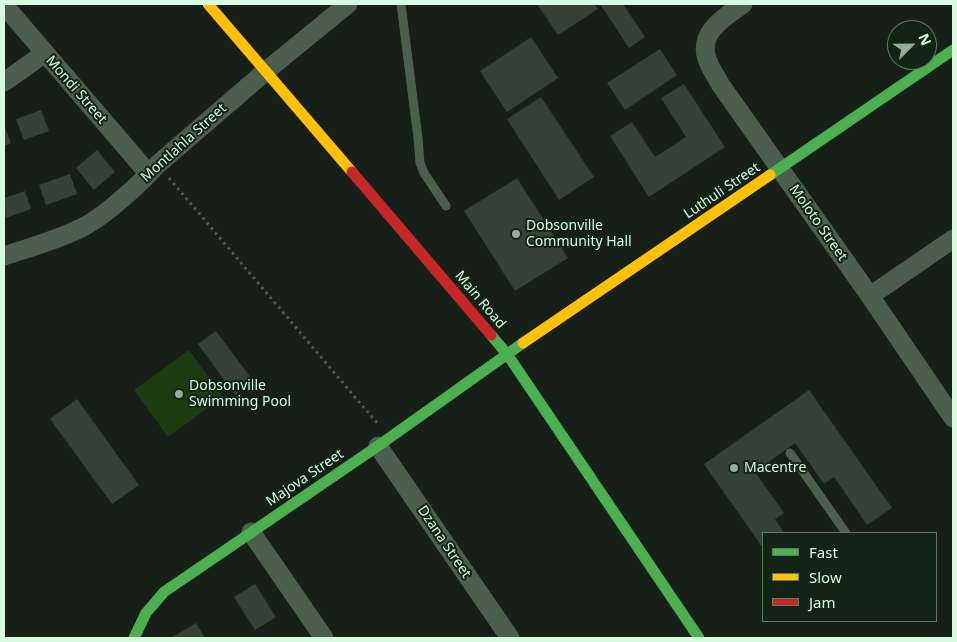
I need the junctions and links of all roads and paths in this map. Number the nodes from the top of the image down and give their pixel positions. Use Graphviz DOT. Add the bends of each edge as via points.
graph roads {
  1 [pos="208,4"];
  2 [pos="348,4"];
  3 [pos="401,4"];
  4 [pos="743,4"];
  5 [pos="4,5"];
  6 [pos="953,50"];
  7 [pos="45,53"];
  8 [pos="266,71"];
  9 [pos="4,82"];
  10 [pos="153,169"];
  11 [pos="780,169"];
  12 [pos="446,206"];
  13 [pos="953,239"];
  14 [pos="4,256"];
  15 [pos="870,296"];
  16 [pos="507,354"];
  17 [pos="953,418"];
  18 [pos="384,442"];
  19 [pos="790,453"];
  20 [pos="251,532"];
  21 [pos="845,532"];
  22 [pos="134,638"];
  23 [pos="324,638"];
  24 [pos="510,638"];
  25 [pos="699,638"];
  1 -- 8 [label="street, Main Road"];
  2 -- 8 [label="street, Montlahla Street"];
  3 -- 12 [label="lane" via="420,163"];
  4 -- 11 [label="street, Moloto Street" via="716,23 708,34 706,59"];
  5 -- 7 [label="street, Mondi Street"];
  6 -- 11 [label="street, Luthuli Street"];
  7 -- 9 [label="street"];
  7 -- 10 [label="street, Mondi Street"];
  8 -- 10 [label="street, Montlahla Street"];
  8 -- 16 [label="street, Main Road"];
  10 -- 14 [label="street, Montlahla Street" via="86,225"];
  10 -- 18 [label="path"];
  11 -- 15 [label="street, Moloto Street"];
  11 -- 16 [label="street, Luthuli Street"];
  13 -- 15 [label="street"];
  15 -- 17 [label="street, Moloto Street"];
  16 -- 18 [label="street, Majova Street"];
  16 -- 25 [label="street, Main Road"];
  18 -- 20 [label="street, Majova Street"];
  18 -- 24 [label="street, Dzana Street"];
  19 -- 21 [label="lane"];
  20 -- 22 [label="street, Majova Street" via="164,592 151,604"];
  20 -- 23 [label="street"];
}
